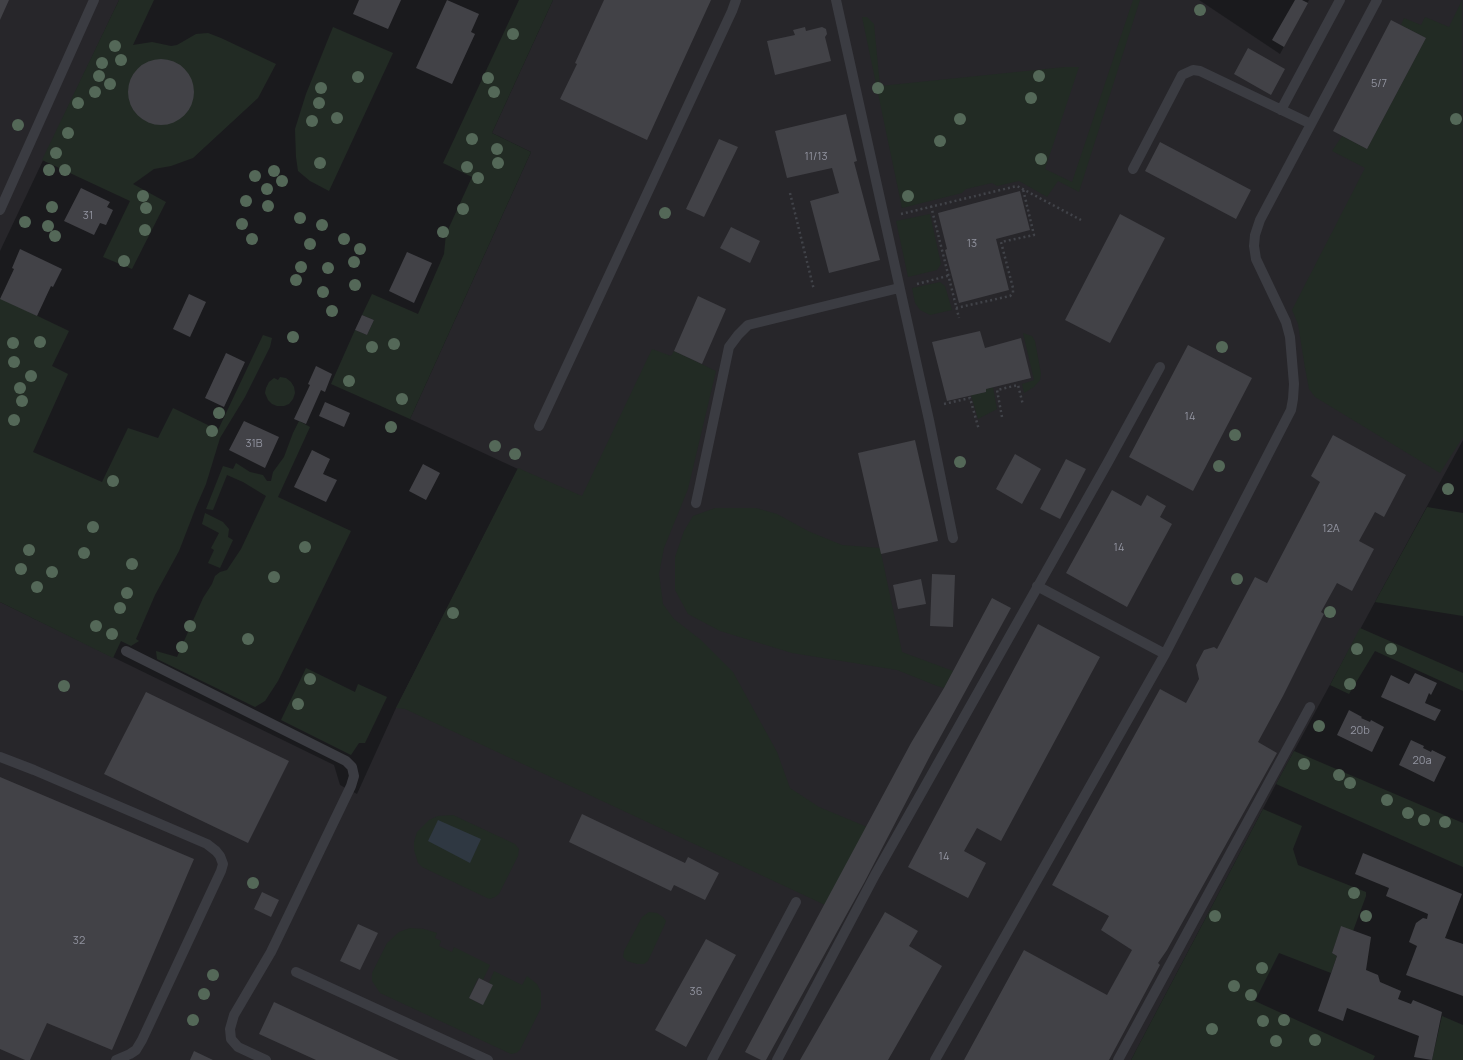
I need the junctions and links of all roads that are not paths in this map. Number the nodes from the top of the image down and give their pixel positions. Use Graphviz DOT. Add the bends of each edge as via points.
graph roads {
  1 [pos="94,0"];
  2 [pos="736,0"];
  3 [pos="836,0"];
  4 [pos="1340,0"];
  5 [pos="1377,0"];
  6 [pos="1281,110"];
  7 [pos="1311,124"];
  8 [pos="1134,169"];
  9 [pos="0,210"];
  10 [pos="899,288"];
  11 [pos="1160,367"];
  12 [pos="539,426"];
  13 [pos="696,503"];
  14 [pos="953,538"];
  15 [pos="1037,586"];
  16 [pos="126,651"];
  17 [pos="1165,654"];
  18 [pos="1310,708"];
  19 [pos="0,758"];
  20 [pos="796,902"];
  21 [pos="296,972"];
  22 [pos="116,1060"];
  23 [pos="266,1060"];
  24 [pos="488,1060"];
  25 [pos="712,1060"];
  26 [pos="777,1060"];
  27 [pos="935,1060"];
  28 [pos="1118,1060"];
  1 -- 9 [label="lane"];
  2 -- 12 [label="lane"];
  3 -- 10 [label="lane"];
  4 -- 6 [label="lane"];
  5 -- 7 [label="lane"];
  6 -- 7 [label="lane"];
  6 -- 8 [label="lane" via="1200,72 1186,72 1182,75"];
  7 -- 17 [label="lane" via="1260,220 1254,246 1260,270 1286,322 1290,337 1294,384 1291,410"];
  10 -- 13 [label="lane" via="748,325 738,335 729,347"];
  10 -- 14 [label="lane"];
  11 -- 15 [label="lane"];
  15 -- 17 [label="lane"];
  15 -- 26 [label="lane" via="875,875"];
  16 -- 23 [label="lane" via="339,757 352,767 354,776 351,786 271,952 234,1015 230,1029 231,1039 238,1047"];
  17 -- 27 [label="lane"];
  18 -- 28 [label="lane"];
  19 -- 22 [label="lane" via="207,844 220,856 223,864 221,871 142,1040 136,1050"];
  20 -- 25 [label="lane"];
  21 -- 24 [label="lane"];
}
